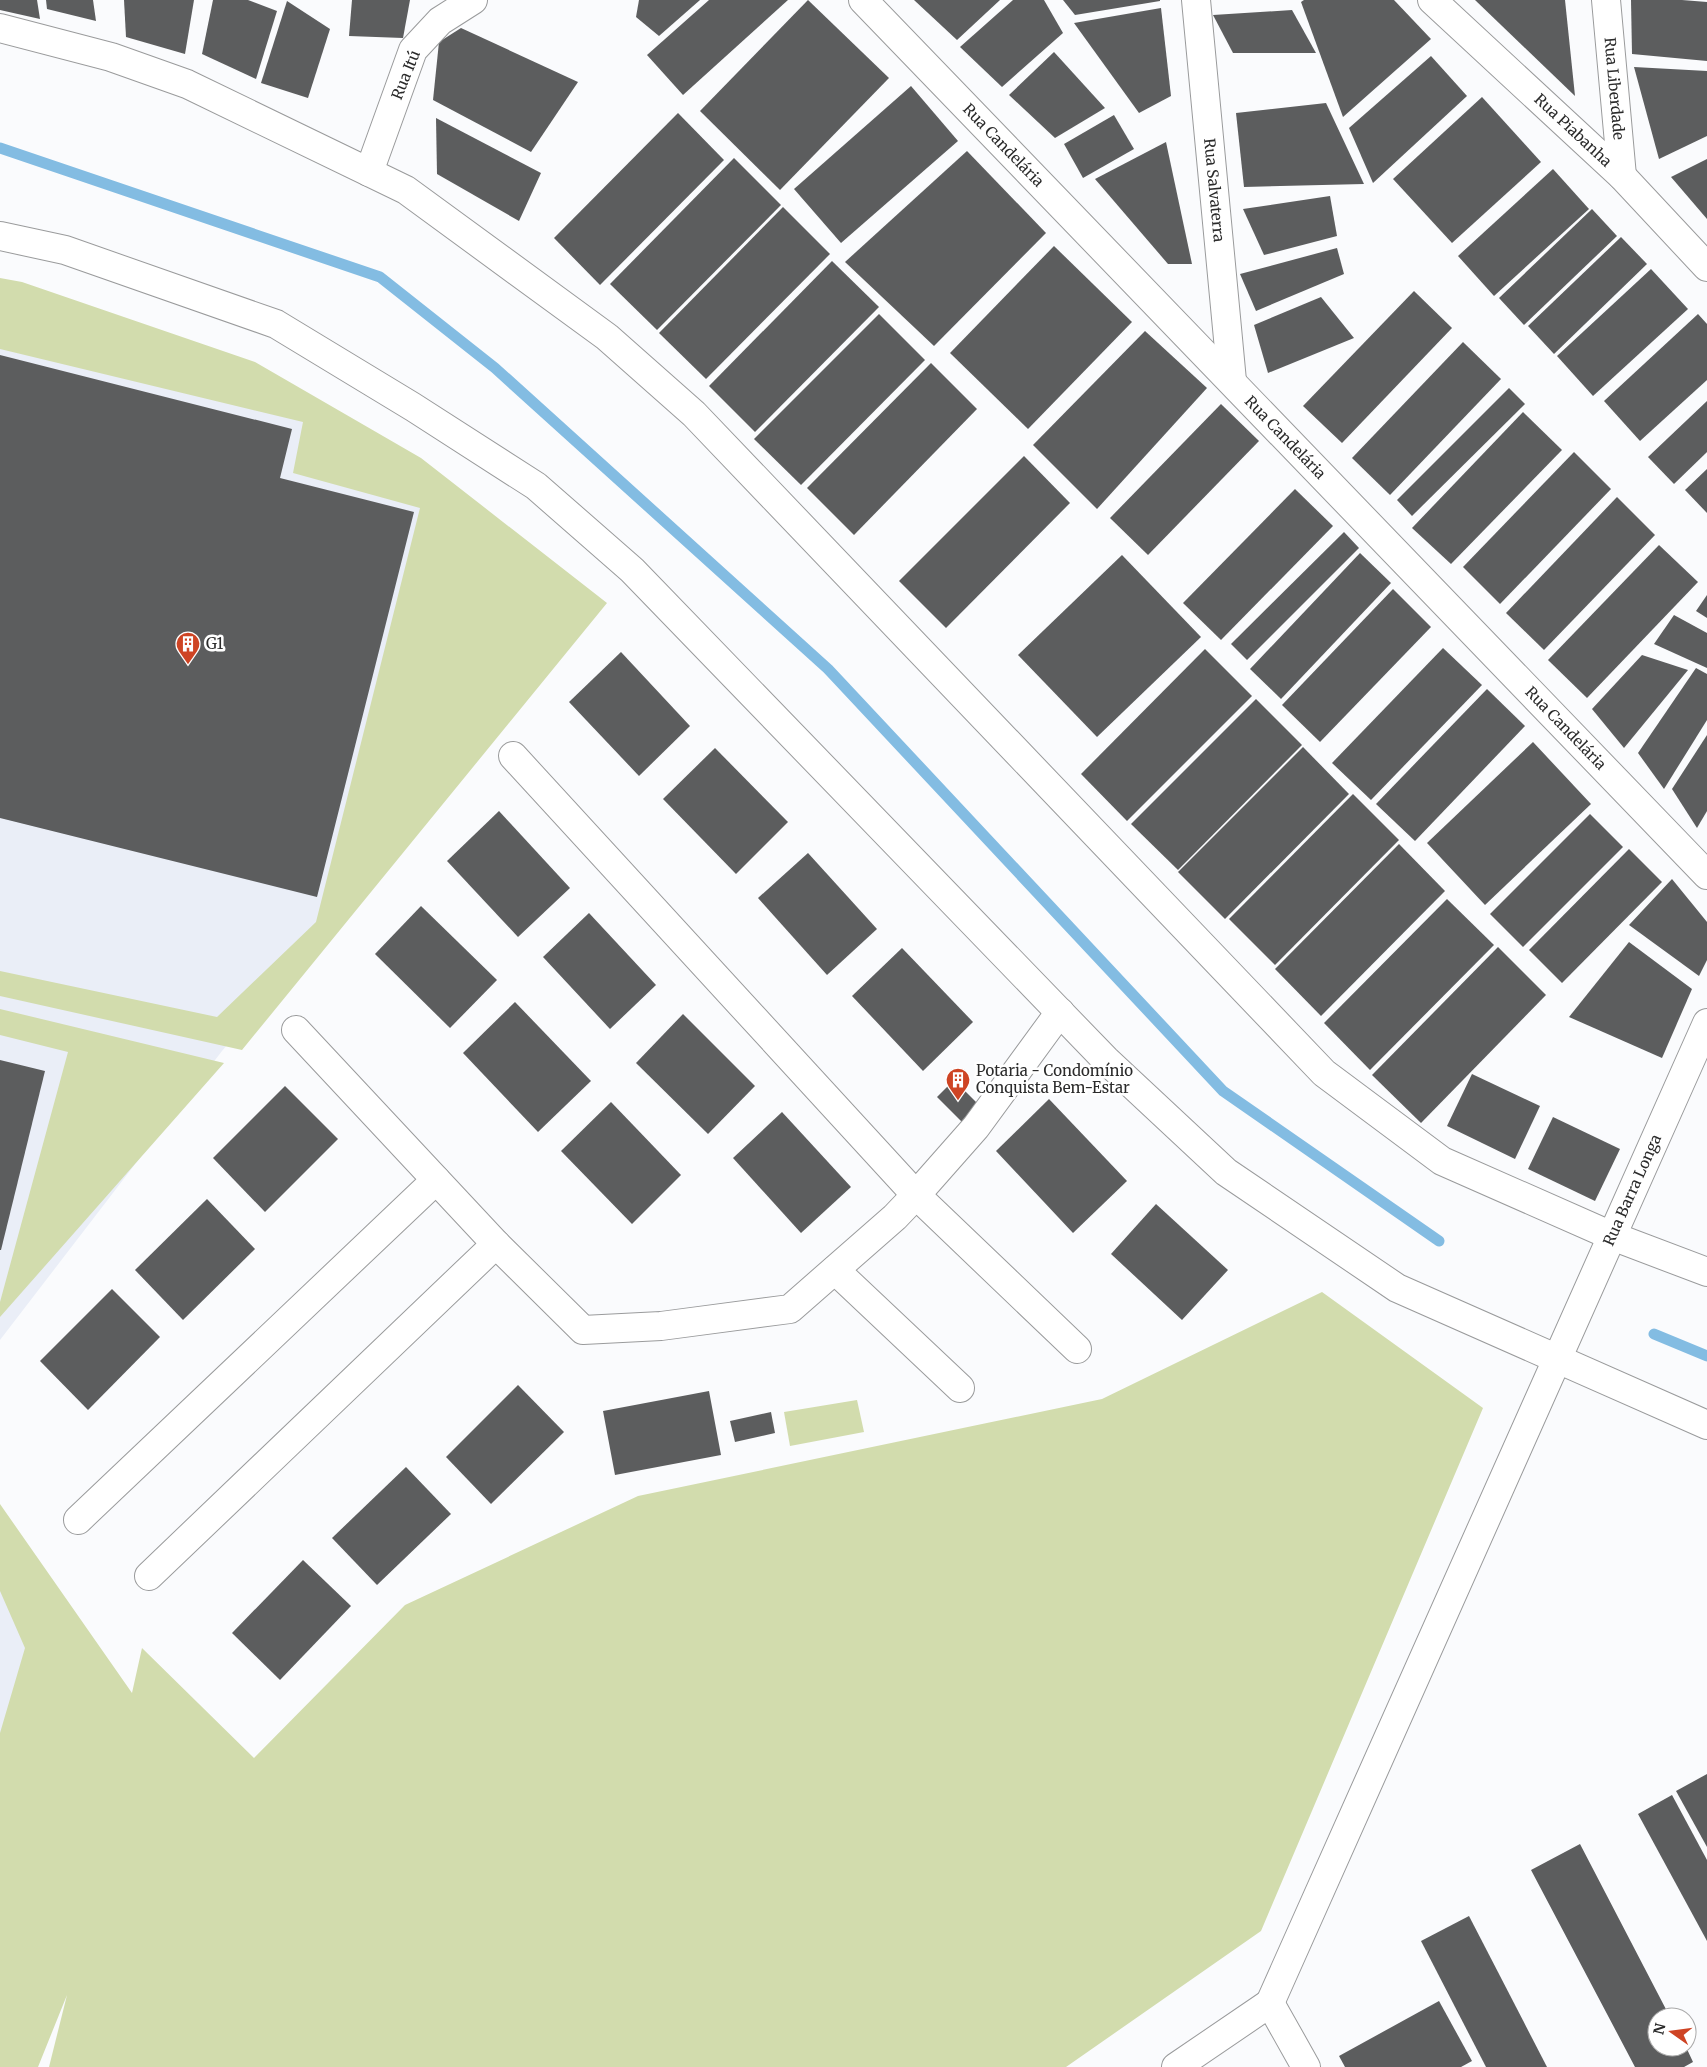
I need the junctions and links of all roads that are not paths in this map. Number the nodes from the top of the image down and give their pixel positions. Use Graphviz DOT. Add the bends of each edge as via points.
graph roads {
  1 [pos="473,0"];
  2 [pos="863,0"];
  3 [pos="1196,0"];
  4 [pos="1432,0"];
  5 [pos="1606,0"];
  6 [pos="0,28"];
  7 [pos="369,172"];
  8 [pos="1622,176"];
  9 [pos="0,236"];
  10 [pos="1707,268"];
  11 [pos="1232,381"];
  12 [pos="513,756"];
  13 [pos="1707,875"];
  14 [pos="1060,1012"];
  15 [pos="1707,1023"];
  16 [pos="296,1030"];
  17 [pos="436,1180"];
  18 [pos="916,1195"];
  19 [pos="1612,1236"];
  20 [pos="496,1244"];
  21 [pos="835,1270"];
  22 [pos="1707,1272"];
  23 [pos="1077,1349"];
  24 [pos="1558,1358"];
  25 [pos="960,1388"];
  26 [pos="1707,1425"];
  27 [pos="78,1520"];
  28 [pos="149,1576"];
  29 [pos="1270,2003"];
  30 [pos="1176,2067"];
  31 [pos="1306,2067"];
  1 -- 7 [label="main road, Rua Itú" via="440,21 413,50"];
  2 -- 11 [label="main road, Rua Candelária"];
  3 -- 11 [label="main road, Rua Salvaterra"];
  4 -- 8 [label="main road, Rua Piabanha"];
  5 -- 8 [label="main road, Rua Liberdade"];
  6 -- 7 [label="main road" via="111,57 187,84"];
  7 -- 19 [label="main road" via="406,190 607,337 694,414 1324,1073 1442,1161"];
  8 -- 10 [label="main road, Rua Piabanha"];
  9 -- 14 [label="main road" via="65,250 276,324 536,486 632,570"];
  11 -- 13 [label="main road, Rua Candelária"];
  12 -- 18 [label="main road"];
  14 -- 18 [label="main road" via="976,1127"];
  14 -- 24 [label="main road" via="1106,1060 1226,1172 1396,1288"];
  15 -- 19 [label="main road, Rua Barra Longa"];
  16 -- 17 [label="main road"];
  17 -- 20 [label="main road"];
  17 -- 27 [label="main road"];
  18 -- 21 [label="main road" via="895,1218"];
  18 -- 23 [label="main road"];
  19 -- 22 [label="main road"];
  19 -- 24 [label="main road, Rua Barra Longa"];
  20 -- 21 [label="main road" via="584,1330 661,1326 790,1308"];
  20 -- 28 [label="main road"];
  21 -- 25 [label="main road"];
  24 -- 26 [label="main road"];
  24 -- 29 [label="main road, Rua Barra Longa"];
  29 -- 30 [label="main road"];
  29 -- 31 [label="main road"];
}
